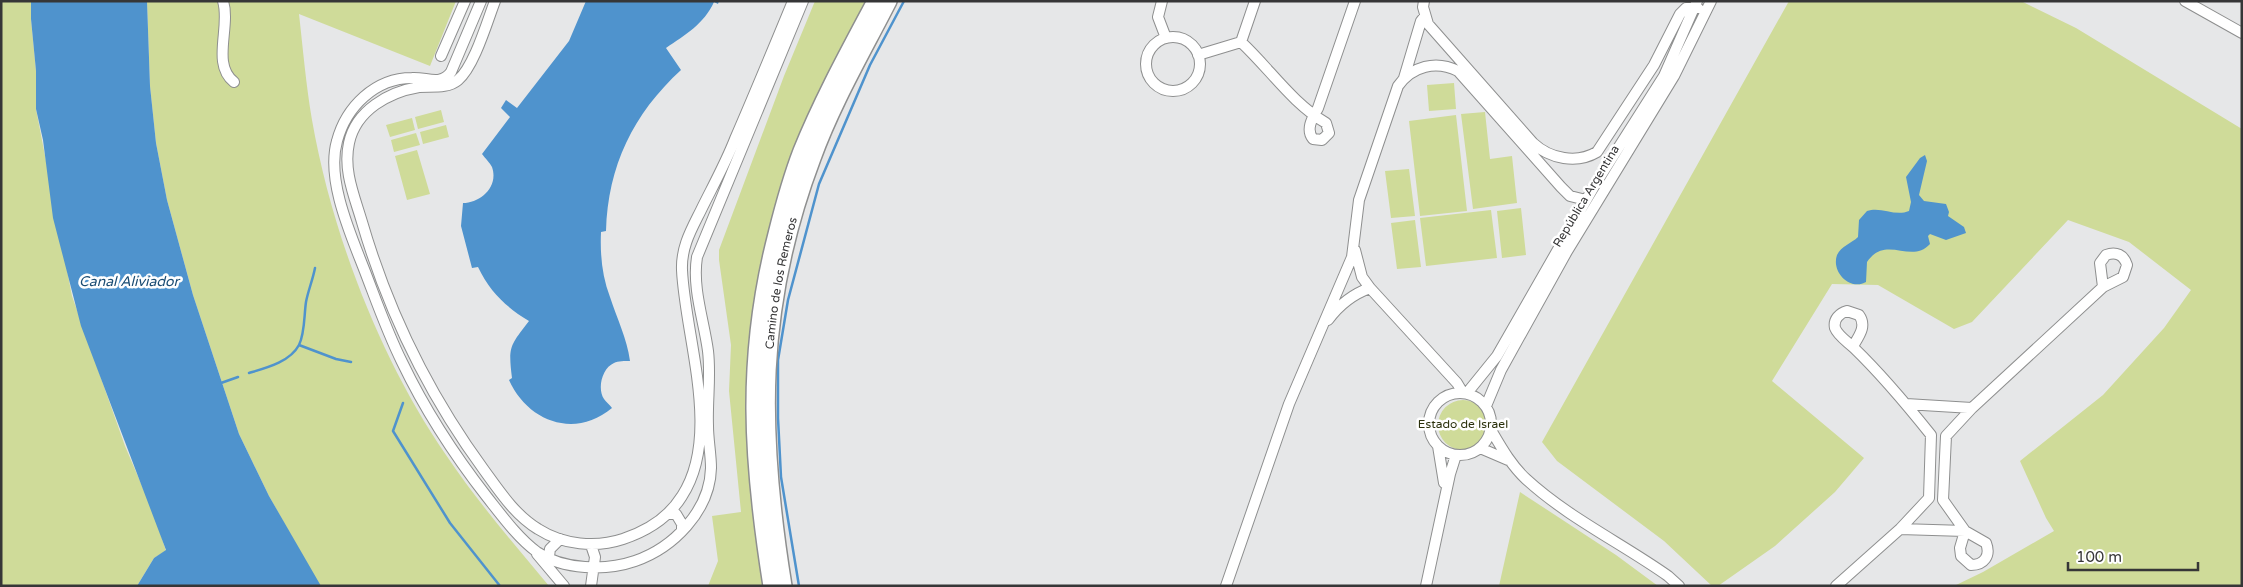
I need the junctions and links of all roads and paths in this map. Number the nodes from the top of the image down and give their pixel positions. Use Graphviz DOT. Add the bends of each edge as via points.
graph roads {
  1 [pos="223,1"];
  2 [pos="465,1"];
  3 [pos="481,1"];
  4 [pos="495,1"];
  5 [pos="793,1"];
  6 [pos="802,1"];
  7 [pos="874,1"];
  8 [pos="889,1"];
  9 [pos="1162,1"];
  10 [pos="1255,1"];
  11 [pos="1355,1"];
  12 [pos="1424,1"];
  13 [pos="1711,1"];
  14 [pos="2185,1"];
  15 [pos="1696,4"];
  16 [pos="1706,11"];
  17 [pos="1425,16"];
  18 [pos="2242,33"];
  19 [pos="1166,38"];
  20 [pos="1241,42"];
  21 [pos="1198,55"];
  22 [pos="441,56"];
  23 [pos="1672,70"];
  24 [pos="1404,78"];
  25 [pos="234,82"];
  26 [pos="1600,186"];
  27 [pos="1586,200"];
  28 [pos="1353,245"];
  29 [pos="2104,287"];
  30 [pos="1370,288"];
  31 [pos="1530,308"];
  32 [pos="1320,331"];
  33 [pos="1853,346"];
  34 [pos="1465,393"];
  35 [pos="1906,404"];
  36 [pos="1486,406"];
  37 [pos="1972,408"];
  38 [pos="1491,430"];
  39 [pos="1932,435"];
  40 [pos="1946,436"];
  41 [pos="1438,446"];
  42 [pos="1480,448"];
  43 [pos="1456,455"];
  44 [pos="1511,462"];
  45 [pos="1929,498"];
  46 [pos="1445,499"];
  47 [pos="1943,500"];
  48 [pos="678,501"];
  49 [pos="696,513"];
  50 [pos="666,514"];
  51 [pos="1900,529"];
  52 [pos="682,531"];
  53 [pos="560,539"];
  54 [pos="591,545"];
  55 [pos="548,562"];
  56 [pos="593,568"];
  57 [pos="564,586"];
  58 [pos="591,586"];
  59 [pos="771,586"];
  60 [pos="784,586"];
  61 [pos="1226,586"];
  62 [pos="1426,586"];
  63 [pos="1679,586"];
  64 [pos="1836,586"];
  1 -- 25 [label="street" via="226,11 222,62 226,76"];
  2 -- 22 [label="street"];
  3 -- 55 [label="street" via="446,78 437,81 410,77 387,82 371,90 346,119 333,164 353,240 403,364 473,479 509,524"];
  4 -- 53 [label="street" via="467,71 455,83 395,92 374,104 354,129 349,141 346,170 375,266 405,340 458,435 511,507 538,530"];
  5 -- 48 [label="street" via="734,142 686,240 682,266 700,432 695,469"];
  6 -- 49 [label="street" via="697,257 695,268 708,354 711,470"];
  7 -- 59 [label="main road, Camino de los Remeros" via="801,151 765,279 754,362 753,421 758,492"];
  8 -- 60 [label="main road, Camino de los Remeros" via="813,156 779,273 767,363 766,421 770,485"];
  9 -- 19 [label="street" via="1158,17"];
  10 -- 20 [label="street"];
  11 -- 20 [label="street" via="1314,116"];
  12 -- 17 [label="street"];
  13 -- 16 [label="street, República Argentina"];
  14 -- 18 [label="street"];
  15 -- 16 [label="street"];
  15 -- 17 [label="street" via="1680,14 1654,65 1597,152 1572,158 1548,154 1533,143 1428,24"];
  15 -- 23 [label="street, República Argentina"];
  16 -- 23 [label="street, República Argentina"];
  17 -- 24 [label="street"];
  19 -- 21 [label="street" via="1182,38"];
  19 -- 21 [label="street" via="1152,46 1146,60 1148,76 1160,87 1175,90 1190,84 1199,70"];
  20 -- 21 [label="street"];
  23 -- 26 [label="street, República Argentina"];
  24 -- 27 [label="street" via="1426,66 1440,64 1458,71 1561,187 1570,196"];
  24 -- 28 [label="street" via="1398,86 1358,200"];
  26 -- 27 [label="street, República Argentina"];
  26 -- 31 [label="street, República Argentina"];
  27 -- 31 [label="street, República Argentina"];
  28 -- 30 [label="street" via="1358,268"];
  28 -- 32 [label="street" via="1350,264"];
  29 -- 37 [label="street"];
  30 -- 32 [label="street" via="1345,302"];
  30 -- 34 [label="street"];
  31 -- 34 [label="street, República Argentina" via="1497,356"];
  31 -- 36 [label="street, República Argentina"];
  32 -- 61 [label="street" via="1289,404"];
  33 -- 35 [label="street"];
  34 -- 36 [label="street"];
  34 -- 41 [label="street" via="1444,398 1431,414 1431,434"];
  35 -- 37 [label="street"];
  35 -- 39 [label="street"];
  36 -- 38 [label="street" via="1491,415"];
  37 -- 40 [label="street"];
  38 -- 42 [label="street"];
  38 -- 44 [label="street"];
  39 -- 40 [label="street"];
  39 -- 45 [label="street"];
  40 -- 47 [label="street"];
  41 -- 43 [label="street"];
  41 -- 46 [label="street"];
  42 -- 43 [label="street" via="1471,454"];
  42 -- 44 [label="street"];
  43 -- 46 [label="street"];
  44 -- 63 [label="street" via="1551,498 1656,567"];
  45 -- 47 [label="street"];
  45 -- 51 [label="street"];
  46 -- 62 [label="street"];
  47 -- 51 [label="street" via="1965,531"];
  48 -- 49 [label="street" via="685,513"];
  48 -- 50 [label="street"];
  49 -- 52 [label="street"];
  50 -- 52 [label="street" via="676,514 680,518"];
  50 -- 54 [label="street" via="640,533"];
  51 -- 64 [label="street"];
  52 -- 56 [label="street" via="669,544 636,561"];
  53 -- 54 [label="street"];
  53 -- 55 [label="street" via="550,550"];
  54 -- 56 [label="street"];
  55 -- 56 [label="street"];
  55 -- 57 [label="street"];
  56 -- 58 [label="street"];
}
